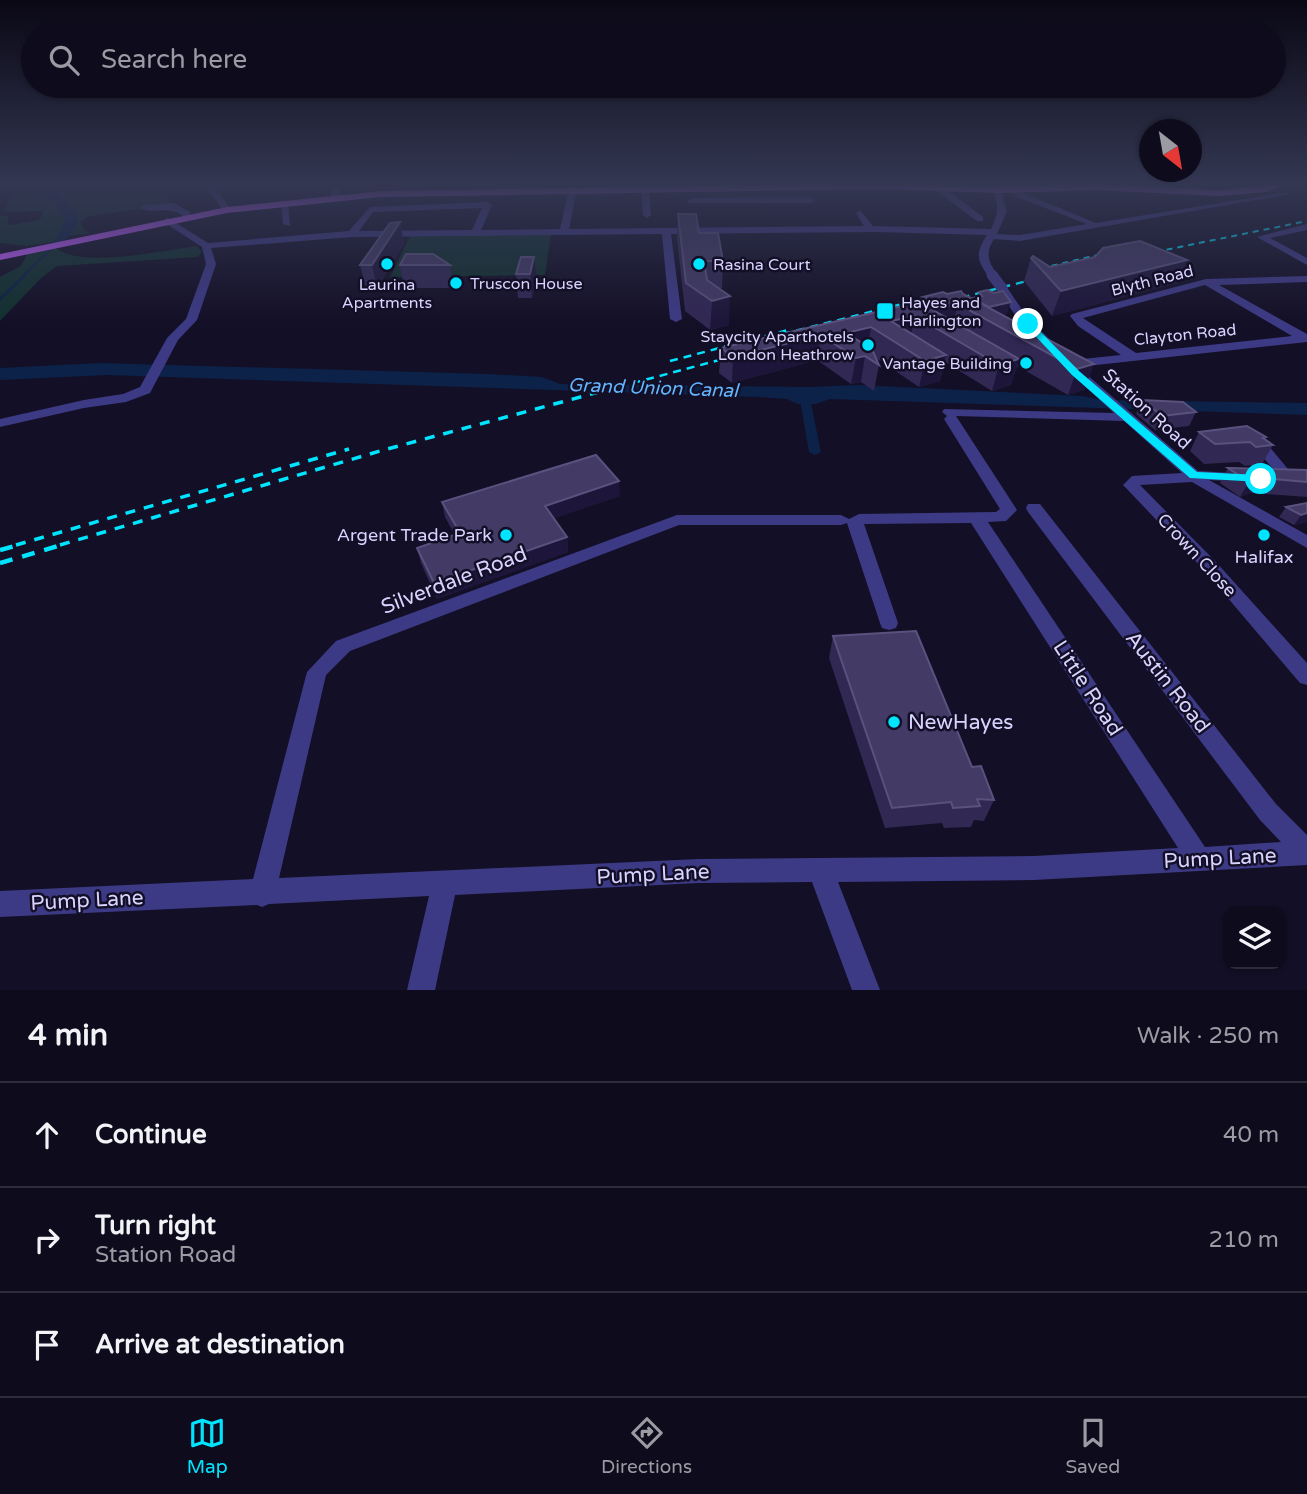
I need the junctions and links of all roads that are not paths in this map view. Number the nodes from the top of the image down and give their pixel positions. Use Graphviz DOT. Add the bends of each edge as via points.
graph roads {
  1 [pos="126,230"];
  2 [pos="194,230"];
  3 [pos="355,230"];
  4 [pos="736,230"];
  5 [pos="760,230"];
  6 [pos="854,230"];
  7 [pos="877,230"];
  8 [pos="995,230"];
  9 [pos="1061,230"];
  10 [pos="1290,230"];
  11 [pos="564,231"];
  12 [pos="666,231"];
  13 [pos="476,232"];
  14 [pos="352,234"];
  15 [pos="993,234"];
  16 [pos="50,246"];
  17 [pos="206,246"];
  18 [pos="0,249"];
  19 [pos="0,257"];
  20 [pos="1307,262"];
  21 [pos="1307,279"];
  22 [pos="1206,282"];
  23 [pos="676,319"];
  24 [pos="1306,338"];
  25 [pos="1133,357"];
  26 [pos="1051,358"];
  27 [pos="1123,414"];
  28 [pos="0,424"];
  29 [pos="1258,442"];
  30 [pos="1194,476"];
  31 [pos="1288,478"];
  32 [pos="1307,479"];
  33 [pos="1034,508"];
  34 [pos="976,517"];
  35 [pos="850,520"];
  36 [pos="1307,542"];
  37 [pos="889,622"];
  38 [pos="1307,677"];
  39 [pos="1307,852"];
  40 [pos="1199,859"];
  41 [pos="820,869"];
  42 [pos="444,885"];
  43 [pos="262,894"];
  44 [pos="0,904"];
  45 [pos="421,990"];
  46 [pos="866,990"];
  1 -- 16 [label="main road"];
  2 -- 17 [label="street"];
  3 -- 14 [label="street"];
  4 -- 12 [label="street"];
  5 -- 6 [label="street"];
  7 -- 15 [label="street"];
  8 -- 15 [label="street, Station Road"];
  9 -- 15 [label="street" via="1020,238"];
  10 -- 20 [label="street" via="1262,237"];
  11 -- 12 [label="street"];
  11 -- 13 [label="street"];
  12 -- 23 [label="street"];
  13 -- 14 [label="street"];
  14 -- 17 [label="street"];
  15 -- 26 [label="street, Station Road, bridge" via="982,258"];
  16 -- 18 [label="main road"];
  16 -- 19 [label="main road"];
  17 -- 28 [label="street" via="211,264 195,312 138,394"];
  21 -- 22 [label="street, Blyth Road"];
  22 -- 24 [label="street"];
  22 -- 25 [label="street, Blyth Road" via="1076,316"];
  24 -- 25 [label="street, Clayton Road"];
  25 -- 26 [label="street, Clayton Road"];
  26 -- 27 [label="street, Station Road"];
  27 -- 30 [label="street, Station Road"];
  27 -- 34 [label="street, Silverdale Road" via="950,415 1009,510 1000,517"];
  29 -- 31 [label="street"];
  30 -- 31 [label="street"];
  30 -- 36 [label="street, Station Road"];
  30 -- 38 [label="street, Crown Close" via="1137,479 1130,485"];
  31 -- 32 [label="street"];
  33 -- 39 [label="street, Austin Road" via="1268,812"];
  34 -- 35 [label="street, Silverdale Road"];
  34 -- 40 [label="street, Little Road"];
  35 -- 37 [label="street" via="855,522"];
  35 -- 43 [label="street, Silverdale Road" via="677,520 343,646 317,672"];
  39 -- 40 [label="street, Pump Lane"];
  40 -- 41 [label="street, Pump Lane" via="1034,868"];
  41 -- 42 [label="street, Pump Lane"];
  41 -- 46 [label="street"];
  42 -- 43 [label="street, Pump Lane"];
  42 -- 45 [label="street"];
  43 -- 44 [label="street, Pump Lane"];
}
